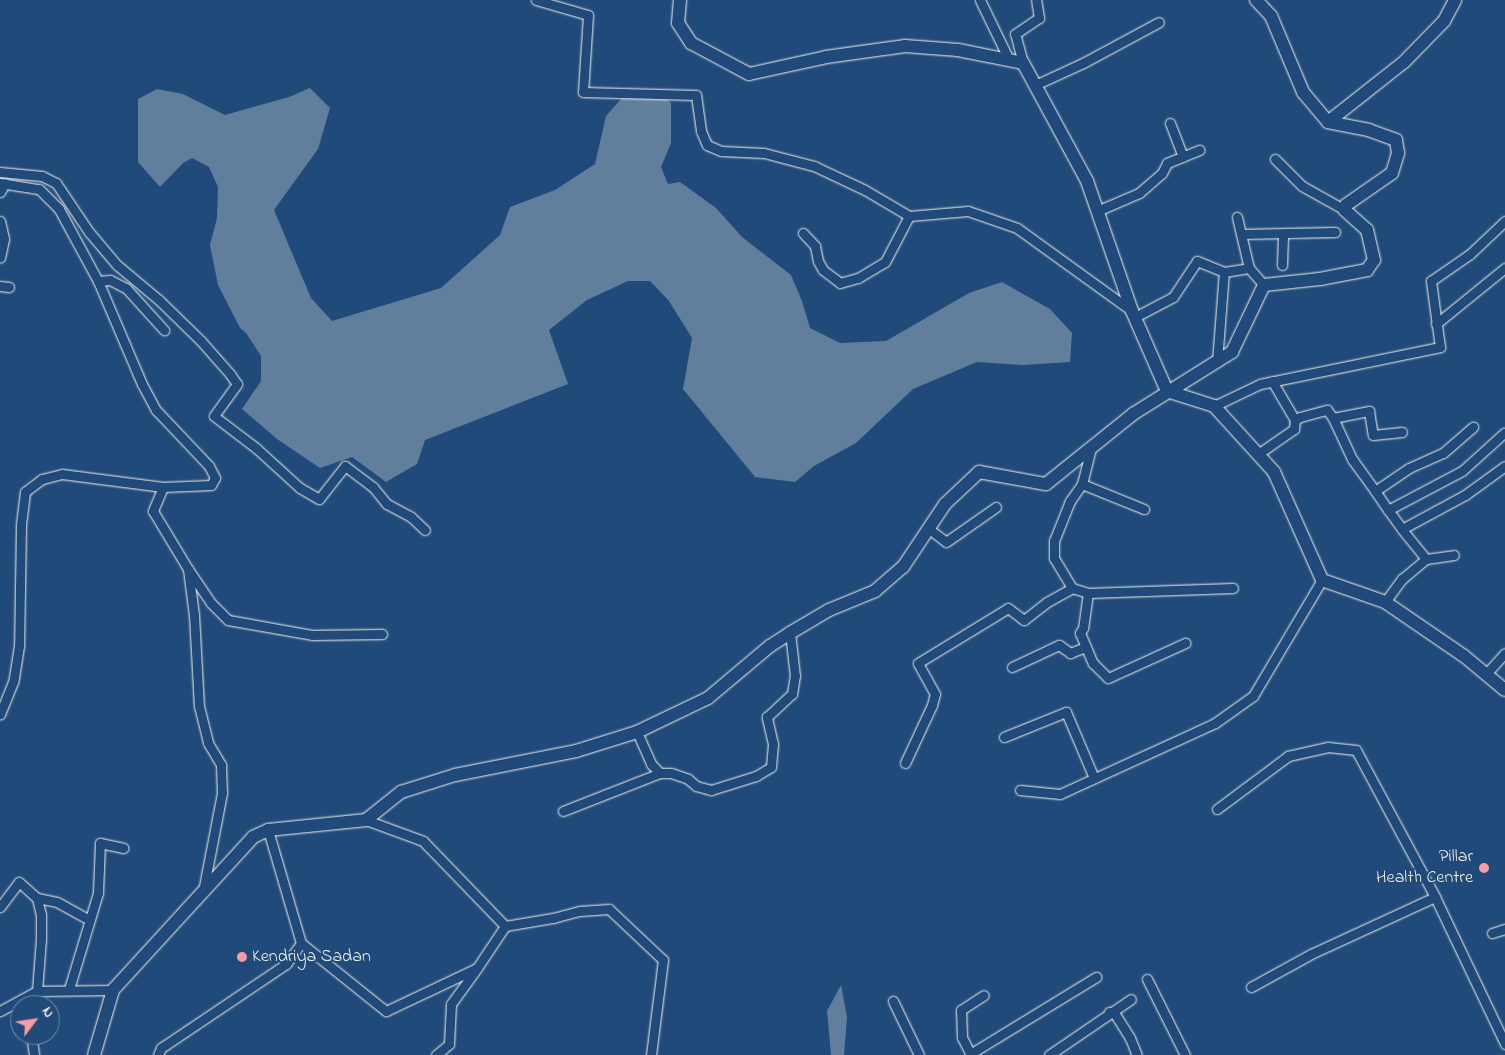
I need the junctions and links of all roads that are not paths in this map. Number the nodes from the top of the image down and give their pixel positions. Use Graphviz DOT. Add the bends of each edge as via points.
graph roads {
  1 [pos="536,0"];
  2 [pos="680,0"];
  3 [pos="980,0"];
  4 [pos="1036,0"];
  5 [pos="1455,0"];
  6 [pos="1262,2"];
  7 [pos="1159,22"];
  8 [pos="1009,60"];
  9 [pos="1023,63"];
  10 [pos="1035,85"];
  11 [pos="1328,122"];
  12 [pos="1170,123"];
  13 [pos="1199,150"];
  14 [pos="1183,157"];
  15 [pos="1274,159"];
  16 [pos="0,172"];
  17 [pos="3,183"];
  18 [pos="0,192"];
  19 [pos="1345,210"];
  20 [pos="1097,211"];
  21 [pos="909,216"];
  22 [pos="1237,217"];
  23 [pos="0,221"];
  24 [pos="1505,221"];
  25 [pos="1335,232"];
  26 [pos="803,233"];
  27 [pos="1241,234"];
  28 [pos="1283,234"];
  29 [pos="0,258"];
  30 [pos="1282,265"];
  31 [pos="1248,268"];
  32 [pos="1505,268"];
  33 [pos="1224,272"];
  34 [pos="98,281"];
  35 [pos="1264,285"];
  36 [pos="1134,314"];
  37 [pos="1436,324"];
  38 [pos="164,330"];
  39 [pos="1216,362"];
  40 [pos="1272,381"];
  41 [pos="1167,391"];
  42 [pos="1214,406"];
  43 [pos="1333,418"];
  44 [pos="1295,420"];
  45 [pos="1473,427"];
  46 [pos="1402,432"];
  47 [pos="1504,434"];
  48 [pos="1091,448"];
  49 [pos="1258,454"];
  50 [pos="1505,466"];
  51 [pos="1082,484"];
  52 [pos="163,487"];
  53 [pos="1375,491"];
  54 [pos="996,507"];
  55 [pos="1144,509"];
  56 [pos="1388,510"];
  57 [pos="929,529"];
  58 [pos="1402,529"];
  59 [pos="425,530"];
  60 [pos="1454,556"];
  61 [pos="1426,559"];
  62 [pos="188,569"];
  63 [pos="1322,580"];
  64 [pos="1072,588"];
  65 [pos="1233,588"];
  66 [pos="1088,593"];
  67 [pos="1385,602"];
  68 [pos="790,633"];
  69 [pos="382,634"];
  70 [pos="1185,643"];
  71 [pos="1086,648"];
  72 [pos="1505,653"];
  73 [pos="1012,668"];
  74 [pos="1486,674"];
  75 [pos="1505,690"];
  76 [pos="0,715"];
  77 [pos="637,732"];
  78 [pos="1004,737"];
  79 [pos="905,763"];
  80 [pos="660,773"];
  81 [pos="1094,778"];
  82 [pos="1020,790"];
  83 [pos="1217,809"];
  84 [pos="563,811"];
  85 [pos="366,820"];
  86 [pos="268,830"];
  87 [pos="123,848"];
  88 [pos="203,892"];
  89 [pos="37,898"];
  90 [pos="1435,898"];
  91 [pos="0,907"];
  92 [pos="90,920"];
  93 [pos="505,926"];
  94 [pos="1505,929"];
  95 [pos="1492,933"];
  96 [pos="301,943"];
  97 [pos="477,968"];
  98 [pos="1096,977"];
  99 [pos="1147,979"];
  100 [pos="1251,987"];
  101 [pos="69,989"];
  102 [pos="113,990"];
  103 [pos="37,991"];
  104 [pos="32,995"];
  105 [pos="984,995"];
  106 [pos="1130,999"];
  107 [pos="893,1002"];
  108 [pos="1109,1012"];
  109 [pos="1505,1044"];
  110 [pos="971,1054"];
  111 [pos="94,1055"];
  112 [pos="158,1055"];
  113 [pos="436,1055"];
  114 [pos="651,1055"];
  115 [pos="918,1055"];
  116 [pos="1049,1055"];
  117 [pos="1137,1055"];
  118 [pos="1185,1055"];
  1 -- 21 [label="street" via="588,15 583,92 696,95 707,145 721,151 764,154 814,166 865,190"];
  2 -- 8 [label="street" via="678,23 691,43 749,74 826,57 905,46 958,50"];
  3 -- 8 [label="street"];
  4 -- 9 [label="street" via="1039,18 1015,34"];
  5 -- 11 [label="street" via="1444,21 1404,62"];
  6 -- 11 [label="street" via="1303,92"];
  7 -- 10 [label="street"];
  8 -- 9 [label="street"];
  9 -- 10 [label="street"];
  10 -- 20 [label="street" via="1086,181"];
  11 -- 19 [label="street" via="1369,130 1396,140 1398,153 1392,173 1346,205"];
  12 -- 14 [label="street"];
  13 -- 14 [label="street"];
  14 -- 20 [label="street" via="1167,163 1162,173 1139,193"];
  15 -- 19 [label="street" via="1302,186"];
  16 -- 59 [label="street" via="42,176 56,183 89,232 118,265 173,314 230,374 237,384 214,416 300,488 319,498 345,466 373,487 387,504 411,517"];
  17 -- 18 [label="street"];
  17 -- 34 [label="street" via="39,189 50,199 59,209"];
  19 -- 35 [label="street" via="1367,230 1374,260 1367,270"];
  20 -- 36 [label="street"];
  21 -- 26 [label="street" via="885,262 858,278 840,283 823,270 815,246"];
  21 -- 36 [label="street" via="968,211 1017,228"];
  22 -- 27 [label="street"];
  23 -- 29 [label="street" via="4,239"];
  24 -- 37 [label="street" via="1470,254 1431,281"];
  25 -- 28 [label="street"];
  27 -- 28 [label="street"];
  27 -- 31 [label="street"];
  28 -- 30 [label="street"];
  31 -- 33 [label="street"];
  31 -- 35 [label="street"];
  32 -- 37 [label="street"];
  33 -- 36 [label="street" via="1196,261 1173,298"];
  33 -- 39 [label="street"];
  34 -- 38 [label="street" via="110,280 126,288"];
  34 -- 52 [label="street" via="156,410 210,466 215,478 210,485"];
  35 -- 39 [label="street" via="1232,352"];
  36 -- 41 [label="street"];
  37 -- 40 [label="street" via="1440,347"];
  39 -- 41 [label="street"];
  40 -- 42 [label="street"];
  40 -- 44 [label="street"];
  41 -- 42 [label="street"];
  41 -- 48 [label="street"];
  42 -- 49 [label="street"];
  43 -- 44 [label="street" via="1327,410"];
  43 -- 46 [label="street" via="1369,411 1373,435"];
  43 -- 53 [label="street" via="1352,460"];
  44 -- 49 [label="street" via="1294,429"];
  45 -- 53 [label="street" via="1443,453 1409,468"];
  47 -- 56 [label="street" via="1462,471"];
  48 -- 51 [label="street"];
  48 -- 57 [label="street" via="1046,484 979,472 946,504"];
  49 -- 63 [label="street" via="1274,472"];
  50 -- 58 [label="street" via="1465,495"];
  51 -- 55 [label="street"];
  51 -- 64 [label="street" via="1070,501 1054,541 1054,558"];
  52 -- 62 [label="street" via="153,511"];
  52 -- 76 [label="street" via="62,474 42,479 25,492 21,525 19,646 13,682"];
  53 -- 56 [label="street"];
  54 -- 57 [label="street" via="946,542"];
  56 -- 58 [label="street"];
  57 -- 68 [label="street" via="903,567 875,591 829,610"];
  58 -- 61 [label="street"];
  60 -- 61 [label="street"];
  61 -- 67 [label="street" via="1402,579"];
  62 -- 69 [label="street" via="211,603 228,620 312,635"];
  62 -- 88 [label="street" via="200,706 208,743 221,765 222,784"];
  63 -- 67 [label="street"];
  63 -- 81 [label="street" via="1253,696 1215,723"];
  64 -- 66 [label="street"];
  64 -- 79 [label="street" via="1046,602 1024,620 1008,608 918,663 935,694"];
  65 -- 66 [label="street"];
  66 -- 71 [label="street" via="1080,633"];
  67 -- 74 [label="street"];
  68 -- 77 [label="street" via="708,698"];
  68 -- 80 [label="street" via="796,676 792,694 768,717 773,744 771,767 756,776 711,790 696,786 688,778"];
  70 -- 71 [label="street" via="1108,678 1093,663"];
  71 -- 73 [label="street" via="1070,654 1059,645"];
  72 -- 74 [label="street"];
  74 -- 75 [label="street"];
  77 -- 80 [label="street" via="652,764"];
  77 -- 85 [label="street" via="576,751 455,775 401,792"];
  78 -- 81 [label="street" via="1066,712"];
  80 -- 84 [label="street"];
  81 -- 82 [label="street" via="1060,794"];
  83 -- 90 [label="street" via="1288,756 1328,747 1356,750"];
  85 -- 86 [label="street"];
  85 -- 93 [label="street" via="423,840"];
  86 -- 88 [label="street" via="253,837"];
  86 -- 96 [label="street"];
  87 -- 92 [label="street" via="100,843 98,893"];
  88 -- 102 [label="street"];
  89 -- 91 [label="street" via="19,882"];
  89 -- 92 [label="street" via="57,902"];
  89 -- 103 [label="street" via="41,939"];
  90 -- 100 [label="street" via="1312,954"];
  90 -- 109 [label="street"];
  92 -- 101 [label="street"];
  93 -- 97 [label="street"];
  93 -- 114 [label="street" via="580,911 608,909 664,960"];
  94 -- 95 [label="street"];
  96 -- 97 [label="street" via="386,1011"];
  96 -- 112 [label="street" via="286,964 161,1048"];
  97 -- 113 [label="street" via="451,1004 449,1044"];
  98 -- 110 [label="street"];
  99 -- 118 [label="street"];
  101 -- 102 [label="street"];
  101 -- 103 [label="street"];
  102 -- 111 [label="street"];
  103 -- 104 [label="street"];
  105 -- 110 [label="street" via="961,1010 962,1037"];
  106 -- 108 [label="street"];
  107 -- 115 [label="street"];
  108 -- 116 [label="street"];
  108 -- 117 [label="street" via="1115,1014"];
}
